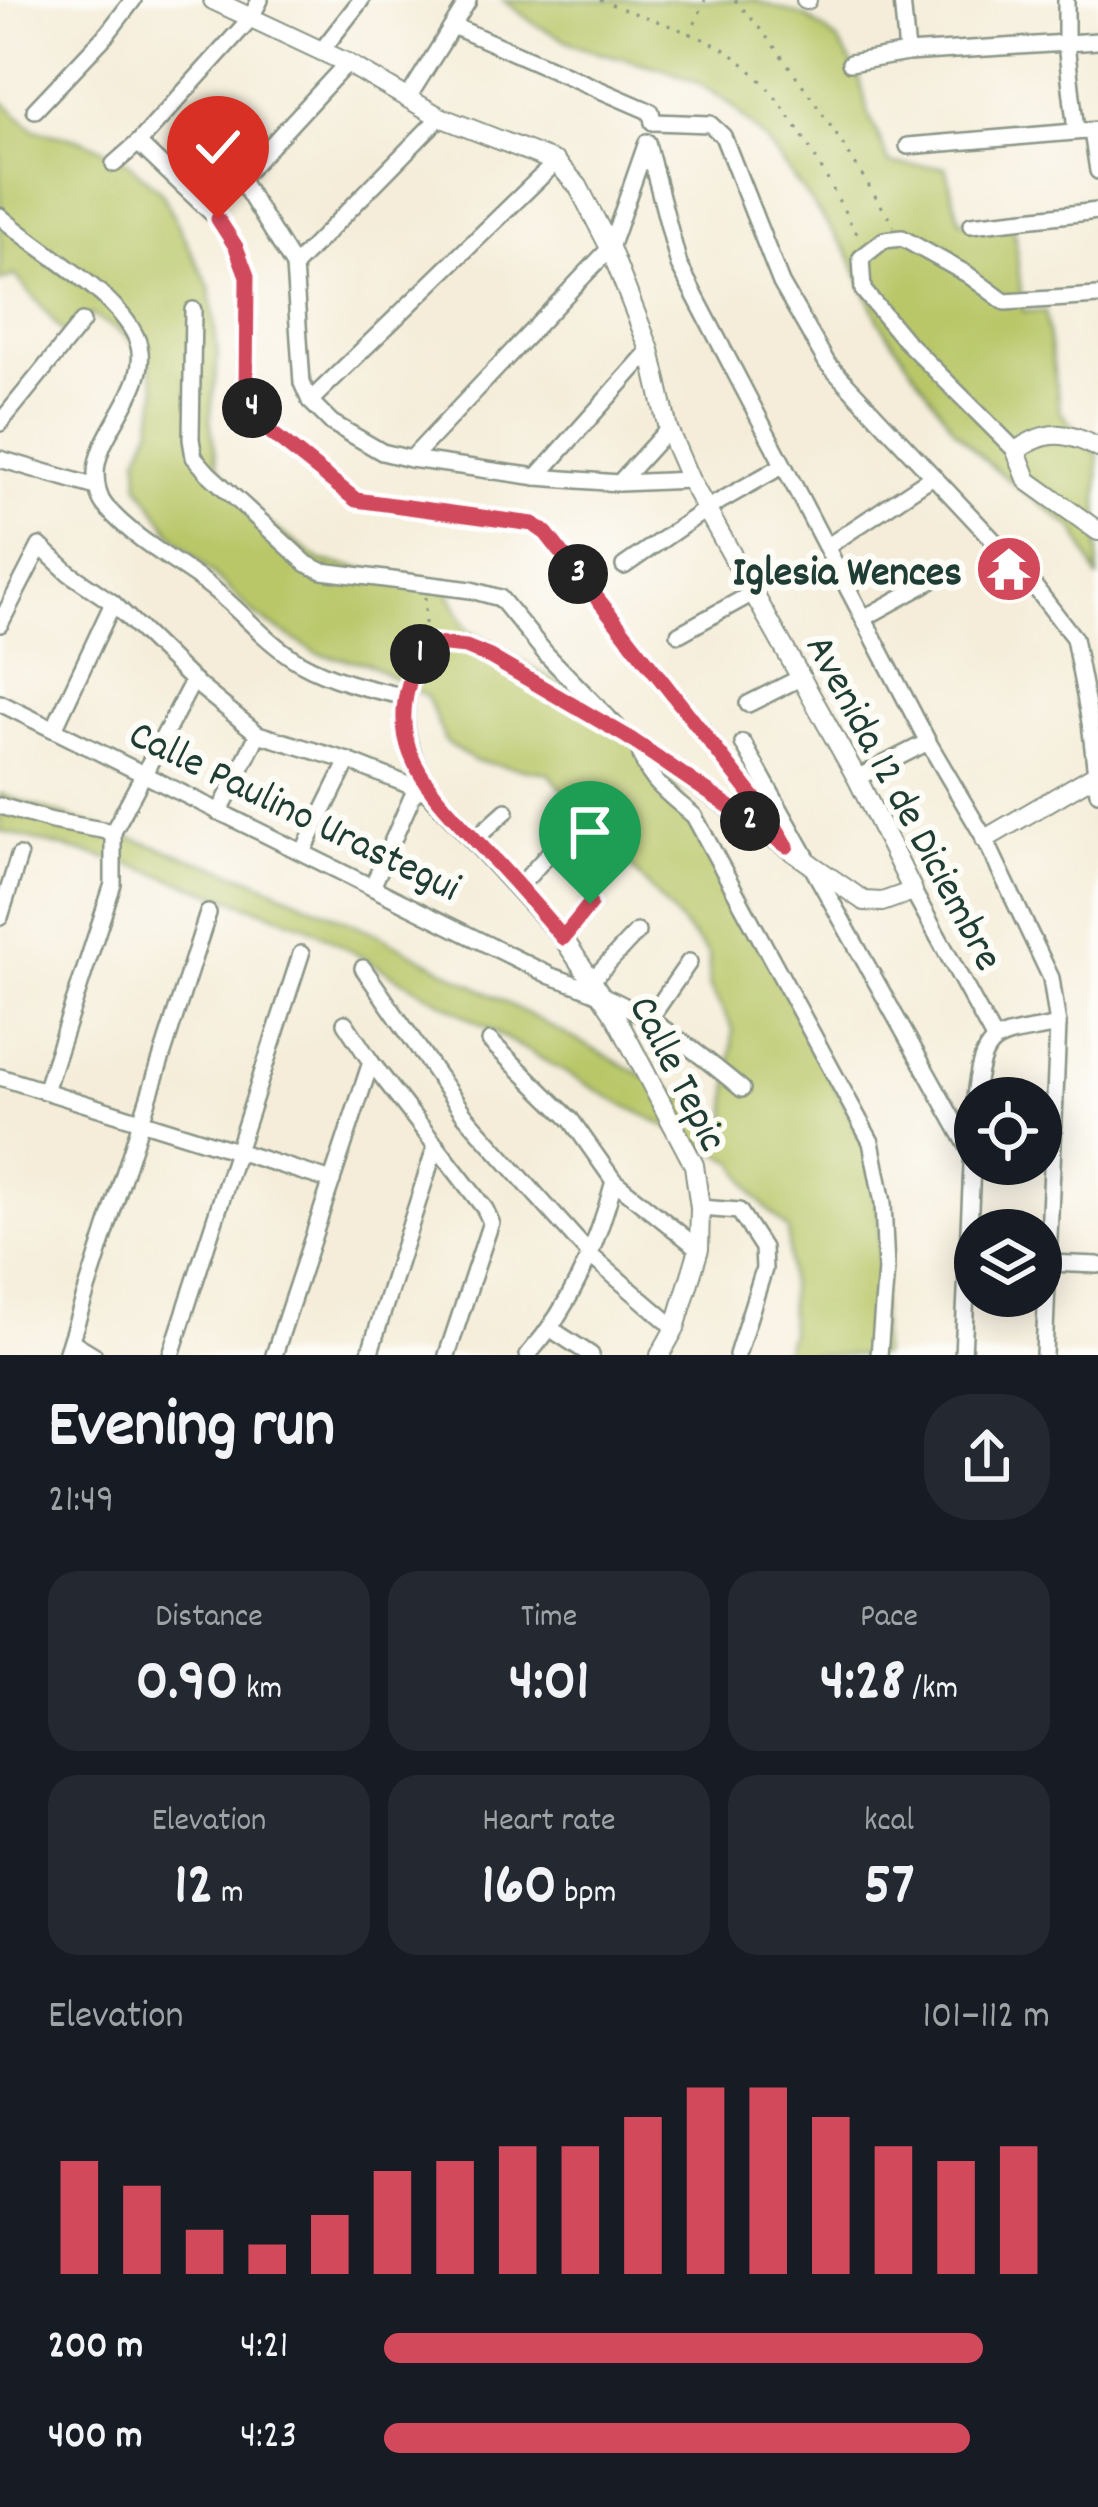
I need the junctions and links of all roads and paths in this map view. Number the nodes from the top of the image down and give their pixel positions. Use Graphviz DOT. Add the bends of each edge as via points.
graph roads {
  1 [pos="133,0"];
  2 [pos="213,0"];
  3 [pos="260,0"];
  4 [pos="361,0"];
  5 [pos="600,0"];
  6 [pos="705,0"];
  7 [pos="735,0"];
  8 [pos="789,0"];
  9 [pos="807,0"];
  10 [pos="902,0"];
  11 [pos="1066,0"];
  12 [pos="468,2"];
  13 [pos="250,19"];
  14 [pos="453,26"];
  15 [pos="689,35"];
  16 [pos="1098,41"];
  17 [pos="1066,44"];
  18 [pos="322,50"];
  19 [pos="907,53"];
  20 [pos="347,63"];
  21 [pos="850,63"];
  22 [pos="409,96"];
  23 [pos="34,110"];
  24 [pos="440,117"];
  25 [pos="653,122"];
  26 [pos="1089,131"];
  27 [pos="138,143"];
  28 [pos="647,143"];
  29 [pos="908,146"];
  30 [pos="556,162"];
  31 [pos="114,164"];
  32 [pos="1098,171"];
  33 [pos="1098,211"];
  34 [pos="0,216"];
  35 [pos="971,225"];
  36 [pos="902,238"];
  37 [pos="874,246"];
  38 [pos="610,248"];
  39 [pos="294,266"];
  40 [pos="1098,296"];
  41 [pos="193,310"];
  42 [pos="82,322"];
  43 [pos="650,350"];
  44 [pos="310,401"];
  45 [pos="0,423"];
  46 [pos="668,429"];
  47 [pos="1027,443"];
  48 [pos="1098,448"];
  49 [pos="0,459"];
  50 [pos="411,459"];
  51 [pos="782,466"];
  52 [pos="933,476"];
  53 [pos="537,477"];
  54 [pos="690,480"];
  55 [pos="619,483"];
  56 [pos="96,487"];
  57 [pos="708,508"];
  58 [pos="1098,531"];
  59 [pos="828,546"];
  60 [pos="624,566"];
  61 [pos="949,571"];
  62 [pos="424,584"];
  63 [pos="753,593"];
  64 [pos="113,603"];
  65 [pos="864,617"];
  66 [pos="0,624"];
  67 [pos="679,634"];
  68 [pos="423,648"];
  69 [pos="802,677"];
  70 [pos="193,681"];
  71 [pos="406,691"];
  72 [pos="0,703"];
  73 [pos="748,704"];
  74 [pos="54,729"];
  75 [pos="258,734"];
  76 [pos="633,741"];
  77 [pos="928,742"];
  78 [pos="743,743"];
  79 [pos="348,761"];
  80 [pos="142,774"];
  81 [pos="857,778"];
  82 [pos="1097,780"];
  83 [pos="424,790"];
  84 [pos="0,806"];
  85 [pos="506,811"];
  86 [pos="219,813"];
  87 [pos="113,832"];
  88 [pos="475,839"];
  89 [pos="985,839"];
  90 [pos="790,842"];
  91 [pos="557,843"];
  92 [pos="302,852"];
  93 [pos="20,856"];
  94 [pos="805,860"];
  95 [pos="373,885"];
  96 [pos="520,886"];
  97 [pos="913,891"];
  98 [pos="590,904"];
  99 [pos="208,913"];
  100 [pos="0,917"];
  101 [pos="637,932"];
  102 [pos="563,938"];
  103 [pos="301,954"];
  104 [pos="689,962"];
  105 [pos="363,968"];
  106 [pos="596,985"];
  107 [pos="652,1017"];
  108 [pos="345,1023"];
  109 [pos="1058,1025"];
  110 [pos="490,1041"];
  111 [pos="988,1045"];
  112 [pos="371,1062"];
  113 [pos="0,1077"];
  114 [pos="981,1077"];
  115 [pos="742,1089"];
  116 [pos="45,1091"];
  117 [pos="142,1119"];
  118 [pos="954,1122"];
  119 [pos="436,1145"];
  120 [pos="236,1149"];
  121 [pos="332,1181"];
  122 [pos="614,1181"];
  123 [pos="970,1185"];
  124 [pos="700,1208"];
  125 [pos="1051,1209"];
  126 [pos="699,1249"];
  127 [pos="592,1256"];
  128 [pos="1062,1264"];
  129 [pos="1098,1265"];
  130 [pos="1046,1317"];
  131 [pos="675,1328"];
  132 [pos="551,1329"];
  133 [pos="69,1348"];
  134 [pos="94,1355"];
  135 [pos="171,1355"];
  136 [pos="274,1355"];
  137 [pos="369,1355"];
  138 [pos="447,1355"];
  139 [pos="529,1355"];
  140 [pos="591,1355"];
  141 [pos="660,1355"];
  142 [pos="736,1355"];
  143 [pos="879,1355"];
  144 [pos="962,1355"];
  145 [pos="1044,1355"];
  1 -- 23 [label="street"];
  2 -- 13 [label="street"];
  3 -- 13 [label="street"];
  4 -- 18 [label="street"];
  5 -- 15 [label="path"];
  6 -- 15 [label="path"];
  7 -- 36 [label="path" via="769,37"];
  8 -- 9 [label="street"];
  10 -- 19 [label="street"];
  11 -- 17 [label="street"];
  12 -- 14 [label="street"];
  13 -- 18 [label="street"];
  13 -- 27 [label="street"];
  14 -- 22 [label="street"];
  14 -- 25 [label="street" via="651,112"];
  15 -- 37 [label="path" via="752,73 812,152 855,231"];
  16 -- 17 [label="street"];
  17 -- 19 [label="street"];
  17 -- 26 [label="street"];
  18 -- 20 [label="street"];
  19 -- 21 [label="street"];
  20 -- 22 [label="street"];
  20 -- 39 [label="street" via="240,179"];
  22 -- 24 [label="street"];
  24 -- 30 [label="street"];
  24 -- 39 [label="street"];
  25 -- 28 [label="street"];
  25 -- 52 [label="street" via="710,124 723,136 782,283 827,363"];
  26 -- 29 [label="street"];
  26 -- 32 [label="street"];
  27 -- 31 [label="street"];
  27 -- 90 [label="street" via="218,219 236,247 247,276 246,393 264,427 356,500 533,524 546,533"];
  28 -- 38 [label="street"];
  28 -- 51 [label="street" via="679,265"];
  30 -- 38 [label="street, Avenida 12 de Diciembre"];
  30 -- 44 [label="street"];
  33 -- 35 [label="street"];
  34 -- 56 [label="street" via="103,297 134,332 135,381 100,442"];
  36 -- 37 [label="street"];
  36 -- 40 [label="street" via="1006,302"];
  37 -- 47 [label="street" via="861,259 863,290 904,339"];
  38 -- 43 [label="street, Avenida 12 de Diciembre"];
  38 -- 50 [label="street"];
  39 -- 44 [label="street"];
  41 -- 62 [label="street" via="194,457 322,572"];
  42 -- 45 [label="street"];
  43 -- 46 [label="street, Avenida 12 de Diciembre"];
  43 -- 53 [label="street"];
  44 -- 50 [label="street" via="382,452"];
  46 -- 54 [label="street, Avenida 12 de Diciembre"];
  46 -- 55 [label="street"];
  47 -- 48 [label="street" via="1055,432"];
  47 -- 58 [label="street" via="1028,481"];
  49 -- 56 [label="street"];
  50 -- 53 [label="street"];
  51 -- 57 [label="street"];
  51 -- 59 [label="street"];
  52 -- 59 [label="street"];
  52 -- 82 [label="street" via="1074,638"];
  53 -- 55 [label="street"];
  54 -- 55 [label="street"];
  54 -- 57 [label="street, Avenida 12 de Diciembre"];
  56 -- 71 [label="street" via="134,533 302,664"];
  57 -- 60 [label="street"];
  57 -- 63 [label="street, Avenida 12 de Diciembre"];
  59 -- 65 [label="street"];
  61 -- 65 [label="street"];
  62 -- 68 [label="path"];
  62 -- 76 [label="street" via="500,598"];
  63 -- 67 [label="street"];
  63 -- 69 [label="street, Avenida 12 de Diciembre"];
  64 -- 66 [label="street, Calle Tepic" via="40,546"];
  64 -- 70 [label="street, Calle Tepic"];
  64 -- 74 [label="street"];
  65 -- 77 [label="street"];
  68 -- 71 [label="street"];
  68 -- 76 [label="street" via="466,647 490,657"];
  69 -- 73 [label="street"];
  69 -- 81 [label="street, Avenida 12 de Diciembre"];
  70 -- 75 [label="street, Calle Tepic"];
  70 -- 80 [label="street"];
  71 -- 83 [label="street" via="409,753"];
  72 -- 74 [label="street, Calle Paulino Urastegui"];
  74 -- 80 [label="street, Calle Paulino Urastegui"];
  75 -- 79 [label="street, Calle Tepic"];
  75 -- 86 [label="street"];
  76 -- 90 [label="street"];
  76 -- 143 [label="street" via="652,778 694,816 871,1142 886,1268"];
  77 -- 81 [label="street"];
  77 -- 89 [label="street"];
  78 -- 90 [label="street"];
  79 -- 83 [label="street, Calle Tepic"];
  79 -- 92 [label="street"];
  80 -- 86 [label="street, Calle Paulino Urastegui"];
  80 -- 87 [label="street"];
  81 -- 97 [label="street, Avenida 12 de Diciembre"];
  82 -- 89 [label="street"];
  83 -- 88 [label="street, Calle Tepic"];
  83 -- 95 [label="street"];
  84 -- 87 [label="street"];
  85 -- 88 [label="street"];
  86 -- 92 [label="street, Calle Paulino Urastegui"];
  87 -- 116 [label="street" via="113,884"];
  88 -- 96 [label="street, Calle Tepic"];
  89 -- 109 [label="street" via="1051,978"];
  90 -- 94 [label="street"];
  91 -- 96 [label="street"];
  92 -- 95 [label="street, Calle Paulino Urastegui"];
  93 -- 100 [label="street"];
  94 -- 97 [label="street" via="864,901"];
  94 -- 118 [label="street"];
  95 -- 106 [label="street, Calle Paulino Urastegui" via="551,976"];
  96 -- 102 [label="street, Calle Tepic"];
  97 -- 111 [label="street, Avenida 12 de Diciembre"];
  98 -- 102 [label="street"];
  99 -- 117 [label="street"];
  101 -- 106 [label="street"];
  102 -- 106 [label="street, Calle Tepic"];
  103 -- 120 [label="street"];
  104 -- 107 [label="street"];
  105 -- 127 [label="street" via="464,1114"];
  106 -- 107 [label="street, Calle Paulino Urastegui"];
  106 -- 124 [label="street, Calle Tepic" via="694,1165"];
  107 -- 115 [label="street, Calle Paulino Urastegui"];
  108 -- 112 [label="street"];
  109 -- 111 [label="street"];
  109 -- 125 [label="street"];
  110 -- 122 [label="street" via="571,1120"];
  111 -- 114 [label="street"];
  112 -- 119 [label="street"];
  112 -- 121 [label="street"];
  113 -- 116 [label="street"];
  116 -- 117 [label="street"];
  117 -- 120 [label="street"];
  117 -- 133 [label="street"];
  119 -- 137 [label="street"];
  119 -- 138 [label="street" via="491,1222"];
  120 -- 121 [label="street"];
  120 -- 135 [label="street"];
  121 -- 136 [label="street"];
  122 -- 126 [label="street"];
  122 -- 127 [label="street"];
  123 -- 144 [label="street"];
  124 -- 126 [label="street, Calle Tepic"];
  124 -- 142 [label="street" via="739,1211 763,1248 764,1269"];
  126 -- 131 [label="street, Calle Tepic"];
  127 -- 131 [label="street"];
  127 -- 132 [label="street"];
  128 -- 129 [label="street"];
  130 -- 145 [label="street"];
  131 -- 141 [label="street, Calle Tepic"];
  132 -- 139 [label="street"];
  132 -- 140 [label="street"];
  133 -- 134 [label="street"];
}
